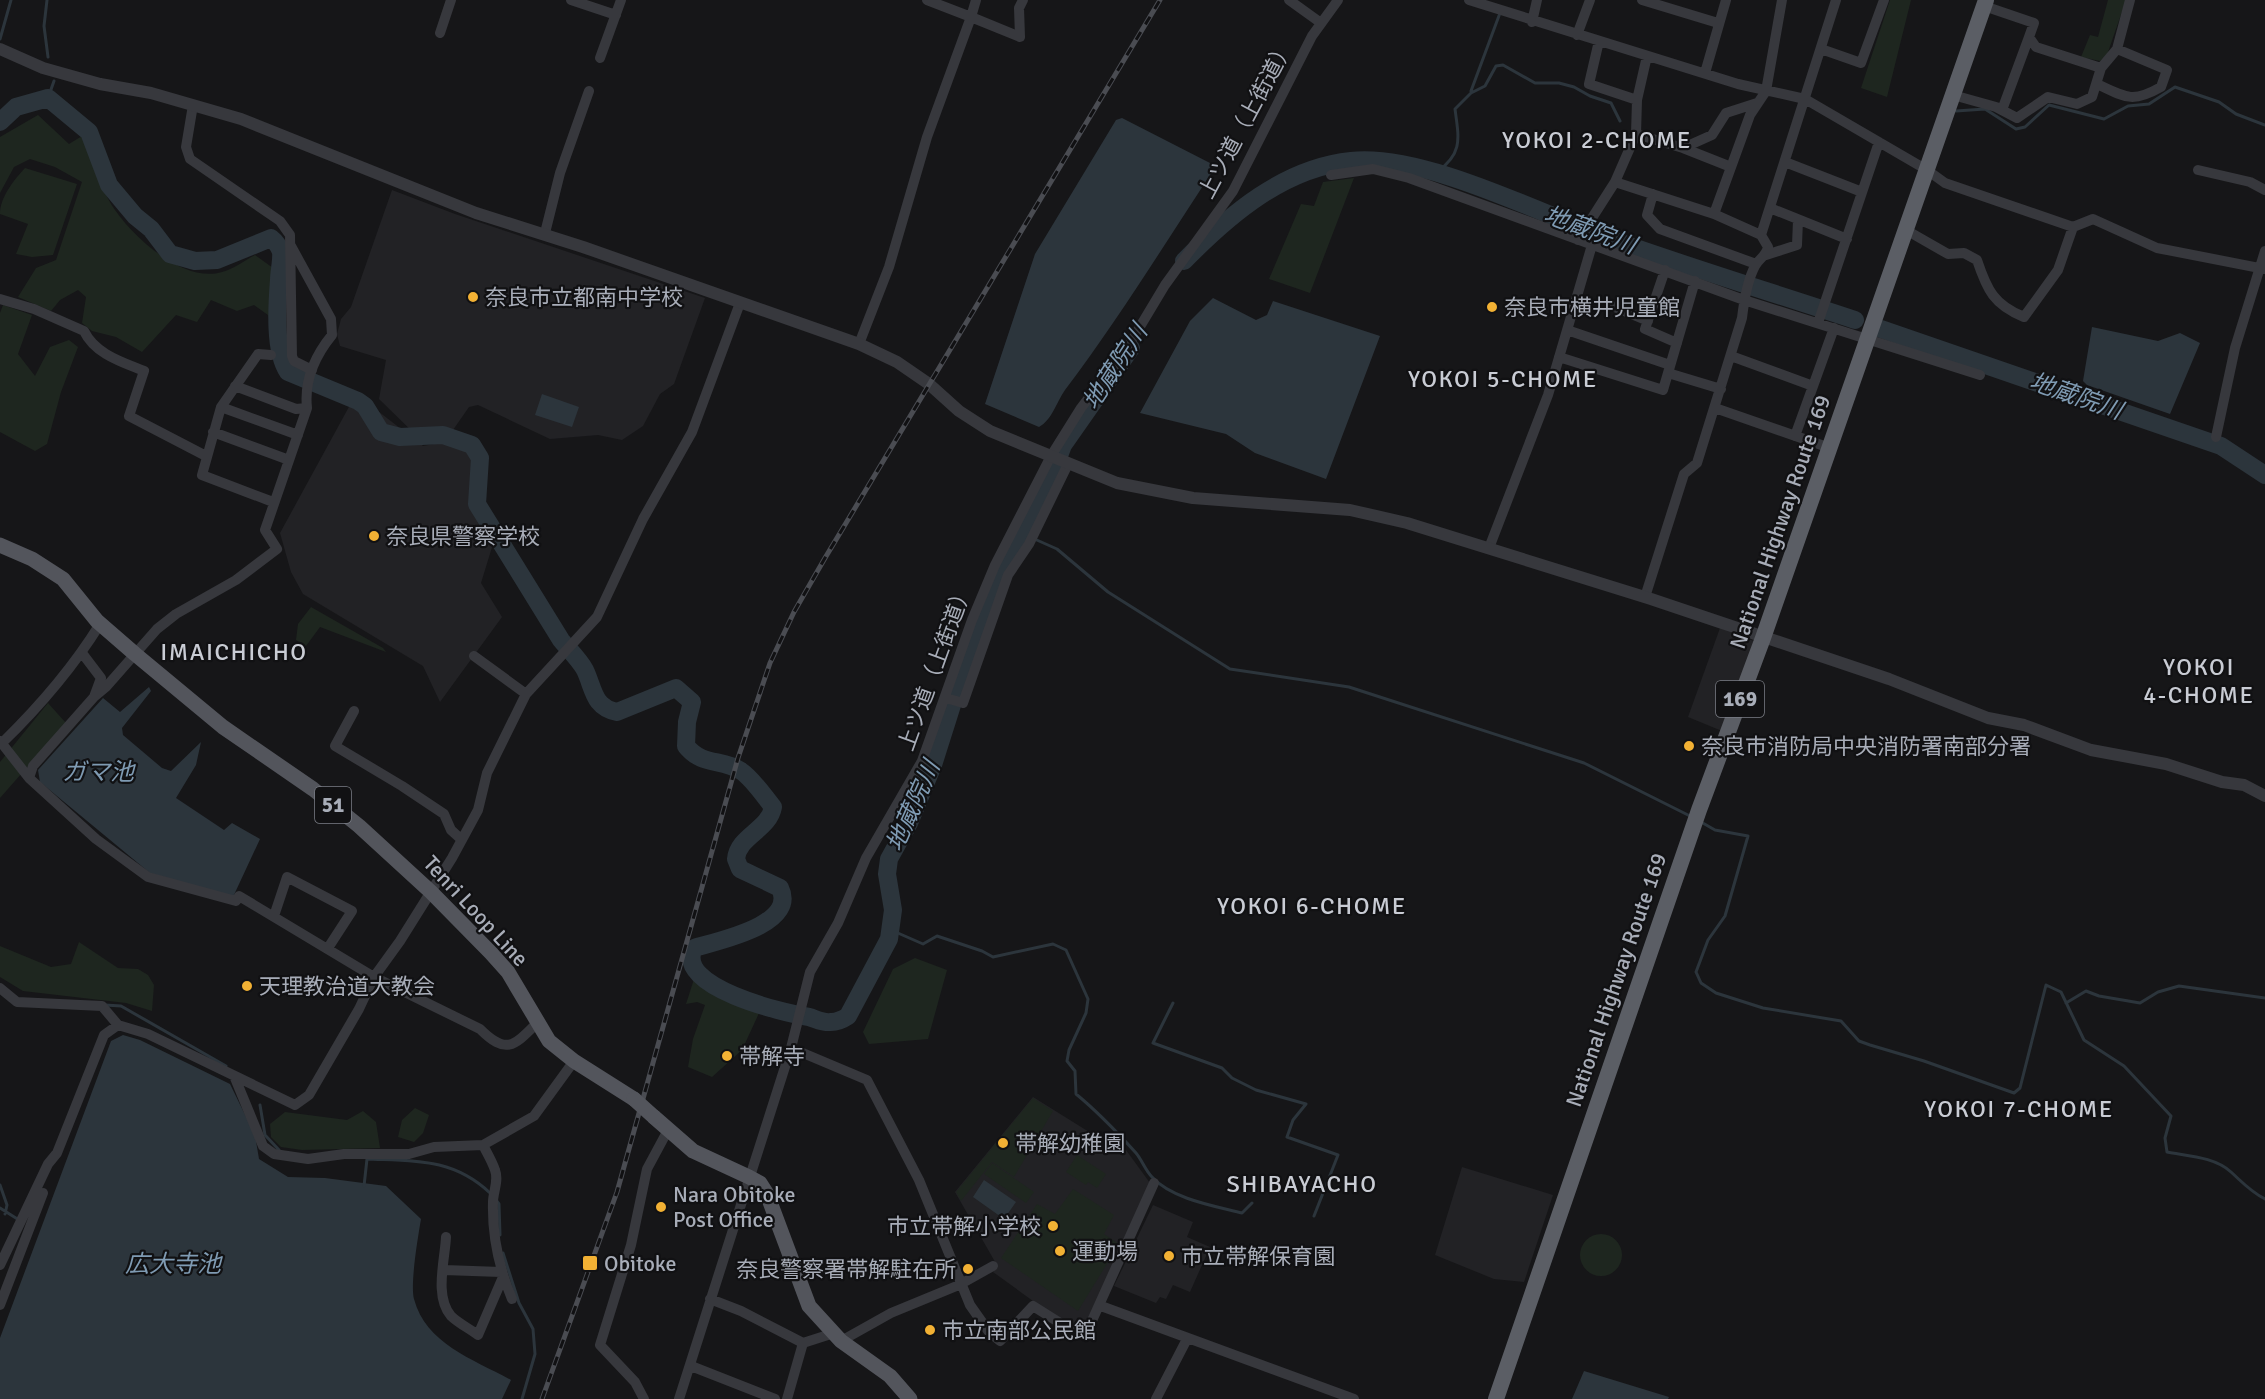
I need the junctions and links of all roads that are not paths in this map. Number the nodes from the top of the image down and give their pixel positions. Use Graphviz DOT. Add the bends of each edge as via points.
graph roads {
  1 [pos="451,0"];
  2 [pos="571,0"];
  3 [pos="621,0"];
  4 [pos="927,0"];
  5 [pos="976,0"];
  6 [pos="1023,0"];
  7 [pos="1289,0"];
  8 [pos="1338,0"];
  9 [pos="1468,0"];
  10 [pos="1537,0"];
  11 [pos="1590,0"];
  12 [pos="1642,0"];
  13 [pos="1726,0"];
  14 [pos="1782,0"];
  15 [pos="1836,0"];
  16 [pos="1884,0"];
  17 [pos="2130,0"];
  18 [pos="1985,3"];
  19 [pos="616,15"];
  20 [pos="970,16"];
  21 [pos="1532,22"];
  22 [pos="1321,23"];
  23 [pos="1718,23"];
  24 [pos="440,33"];
  25 [pos="1577,35"];
  26 [pos="2029,37"];
  27 [pos="1599,41"];
  28 [pos="0,49"];
  29 [pos="1821,49"];
  30 [pos="2117,49"];
  31 [pos="1647,56"];
  32 [pos="600,58"];
  33 [pos="2102,68"];
  34 [pos="1705,74"];
  35 [pos="2097,84"];
  36 [pos="589,91"];
  37 [pos="1766,91"];
  38 [pos="1953,94"];
  39 [pos="1805,99"];
  40 [pos="1637,100"];
  41 [pos="1757,103"];
  42 [pos="193,105"];
  43 [pos="2002,110"];
  44 [pos="1636,134"];
  45 [pos="1879,142"];
  46 [pos="1683,148"];
  47 [pos="1785,162"];
  48 [pos="1731,167"];
  49 [pos="1927,170"];
  50 [pos="2198,170"];
  51 [pos="1331,175"];
  52 [pos="1615,182"];
  53 [pos="2265,190"];
  54 [pos="1862,192"];
  55 [pos="1653,194"];
  56 [pos="1770,208"];
  57 [pos="1714,214"];
  58 [pos="1798,220"];
  59 [pos="2073,227"];
  60 [pos="546,229"];
  61 [pos="1906,230"];
  62 [pos="1581,235"];
  63 [pos="1761,235"];
  64 [pos="1847,238"];
  65 [pos="1592,245"];
  66 [pos="291,246"];
  67 [pos="2265,251"];
  68 [pos="1766,255"];
  69 [pos="1756,264"];
  70 [pos="2262,268"];
  71 [pos="1665,270"];
  72 [pos="1695,281"];
  73 [pos="1747,291"];
  74 [pos="0,299"];
  75 [pos="740,303"];
  76 [pos="1612,306"];
  77 [pos="1821,314"];
  78 [pos="1648,321"];
  79 [pos="1834,328"];
  80 [pos="1567,330"];
  81 [pos="1868,339"];
  82 [pos="1677,343"];
  83 [pos="859,344"];
  84 [pos="271,356"];
  85 [pos="1731,356"];
  86 [pos="1559,357"];
  87 [pos="1669,369"];
  88 [pos="311,372"];
  89 [pos="1980,375"];
  90 [pos="235,386"];
  91 [pos="1813,386"];
  92 [pos="1720,389"];
  93 [pos="221,407"];
  94 [pos="307,408"];
  95 [pos="1715,408"];
  96 [pos="213,432"];
  97 [pos="298,435"];
  98 [pos="1796,436"];
  99 [pos="2216,436"];
  100 [pos="1830,448"];
  101 [pos="206,456"];
  102 [pos="1051,456"];
  103 [pos="289,460"];
  104 [pos="1068,464"];
  105 [pos="273,502"];
  106 [pos="0,545"];
  107 [pos="1489,548"];
  108 [pos="1645,597"];
  109 [pos="100,624"];
  110 [pos="1763,638"];
  111 [pos="82,653"];
  112 [pos="135,654"];
  113 [pos="474,656"];
  114 [pos="526,694"];
  115 [pos="93,697"];
  116 [pos="952,699"];
  117 [pos="354,711"];
  118 [pos="1,742"];
  119 [pos="29,778"];
  120 [pos="2265,796"];
  121 [pos="462,840"];
  122 [pos="431,892"];
  123 [pos="274,916"];
  124 [pos="328,948"];
  125 [pos="375,977"];
  126 [pos="0,988"];
  127 [pos="536,1024"];
  128 [pos="118,1025"];
  129 [pos="791,1048"];
  130 [pos="574,1061"];
  131 [pos="235,1078"];
  132 [pos="668,1130"];
  133 [pos="483,1145"];
  134 [pos="57,1153"];
  135 [pos="749,1177"];
  136 [pos="1154,1183"];
  137 [pos="446,1237"];
  138 [pos="0,1265"];
  139 [pos="993,1266"];
  140 [pos="444,1270"];
  141 [pos="502,1274"];
  142 [pos="959,1285"];
  143 [pos="512,1299"];
  144 [pos="710,1299"];
  145 [pos="0,1305"];
  146 [pos="1101,1306"];
  147 [pos="838,1337"];
  148 [pos="1187,1339"];
  149 [pos="803,1343"];
  150 [pos="691,1366"];
  151 [pos="644,1399"];
  152 [pos="679,1399"];
  153 [pos="775,1399"];
  154 [pos="787,1399"];
  155 [pos="910,1399"];
  156 [pos="1156,1399"];
  157 [pos="1354,1399"];
  158 [pos="1496,1399"];
  1 -- 24 [label="street"];
  2 -- 19 [label="street"];
  3 -- 19 [label="street"];
  4 -- 20 [label="street"];
  5 -- 20 [label="street"];
  6 -- 20 [label="street" via="1019,8 1020,37"];
  7 -- 22 [label="street"];
  8 -- 22 [label="street, 上ツ道（上街道）"];
  9 -- 21 [label="street"];
  10 -- 21 [label="street"];
  11 -- 25 [label="street"];
  12 -- 23 [label="street"];
  13 -- 23 [label="street"];
  14 -- 37 [label="street"];
  15 -- 29 [label="street"];
  16 -- 29 [label="street" via="1862,63"];
  17 -- 30 [label="street"];
  18 -- 26 [label="street" via="2034,23"];
  18 -- 38 [label="highway, National Highway Route 169 / 169"];
  19 -- 32 [label="street"];
  20 -- 83 [label="street" via="927,137 889,267"];
  21 -- 25 [label="street"];
  22 -- 102 [label="street, 上ツ道（上街道）" via="1233,191 1170,277 1129,345 1081,408"];
  23 -- 34 [label="street"];
  25 -- 27 [label="street"];
  26 -- 33 [label="street" via="2036,47"];
  26 -- 43 [label="street"];
  27 -- 31 [label="street"];
  27 -- 40 [label="street" via="1589,84"];
  28 -- 42 [label="street" via="59,73"];
  29 -- 39 [label="street"];
  30 -- 33 [label="street"];
  30 -- 35 [label="street" via="2167,70 2161,87 2141,98 2125,97"];
  31 -- 34 [label="street"];
  31 -- 40 [label="street"];
  33 -- 35 [label="street"];
  34 -- 37 [label="street"];
  35 -- 43 [label="street" via="2092,97 2077,104 2048,97 2017,118"];
  36 -- 60 [label="street" via="560,173"];
  37 -- 39 [label="street"];
  37 -- 41 [label="street"];
  38 -- 43 [label="street"];
  38 -- 49 [label="highway, National Highway Route 169 / 169"];
  39 -- 45 [label="street"];
  39 -- 47 [label="street"];
  40 -- 44 [label="street"];
  41 -- 46 [label="street" via="1726,112 1712,135"];
  41 -- 48 [label="street"];
  42 -- 66 [label="street" via="186,147 190,159 280,220 290,235"];
  42 -- 75 [label="street" via="241,119 476,213"];
  44 -- 46 [label="street"];
  44 -- 52 [label="street"];
  45 -- 49 [label="street"];
  45 -- 54 [label="street"];
  46 -- 48 [label="street"];
  47 -- 54 [label="street"];
  47 -- 56 [label="street"];
  48 -- 57 [label="street"];
  49 -- 59 [label="street" via="1945,183"];
  49 -- 61 [label="highway, National Highway Route 169 / 169"];
  50 -- 53 [label="street" via="2250,182"];
  51 -- 62 [label="street" via="1373,169"];
  52 -- 55 [label="street"];
  52 -- 62 [label="street"];
  54 -- 64 [label="street"];
  55 -- 57 [label="street"];
  55 -- 69 [label="street" via="1647,215 1660,229"];
  56 -- 58 [label="street"];
  56 -- 63 [label="street"];
  57 -- 63 [label="street"];
  58 -- 64 [label="street"];
  58 -- 68 [label="street" via="1797,245"];
  59 -- 61 [label="street" via="2058,270 2024,317 2003,308 1983,278 1977,260 1965,253 1948,254"];
  59 -- 70 [label="street" via="2093,219 2157,248"];
  61 -- 81 [label="highway, National Highway Route 169 / 169"];
  62 -- 65 [label="street"];
  63 -- 68 [label="street" via="1768,247"];
  64 -- 77 [label="street"];
  65 -- 71 [label="street"];
  65 -- 80 [label="street"];
  66 -- 88 [label="street" via="290,356"];
  66 -- 88 [label="street" via="331,319 332,335 319,351"];
  67 -- 70 [label="street"];
  68 -- 69 [label="street"];
  69 -- 73 [label="street"];
  70 -- 99 [label="street" via="2235,348"];
  71 -- 72 [label="street"];
  71 -- 78 [label="street"];
  72 -- 73 [label="street"];
  72 -- 82 [label="street"];
  73 -- 77 [label="street"];
  73 -- 85 [label="street"];
  74 -- 101 [label="street" via="84,331 104,353 144,371 129,416"];
  75 -- 83 [label="street"];
  75 -- 114 [label="street" via="692,432 643,519 601,610 576,643"];
  76 -- 78 [label="street"];
  77 -- 79 [label="street"];
  78 -- 82 [label="street" via="1645,329"];
  79 -- 81 [label="street"];
  79 -- 91 [label="street"];
  80 -- 86 [label="street"];
  80 -- 87 [label="street"];
  81 -- 89 [label="street"];
  81 -- 100 [label="highway, National Highway Route 169 / 169"];
  82 -- 87 [label="street"];
  83 -- 102 [label="street" via="897,362 990,431"];
  84 -- 90 [label="street" via="258,354"];
  85 -- 91 [label="street"];
  85 -- 92 [label="street"];
  86 -- 87 [label="street" via="1663,390"];
  86 -- 107 [label="street"];
  87 -- 92 [label="street"];
  88 -- 94 [label="street" via="305,390"];
  90 -- 93 [label="street"];
  90 -- 94 [label="street" via="296,408"];
  91 -- 98 [label="street"];
  92 -- 95 [label="street"];
  93 -- 96 [label="street"];
  93 -- 97 [label="street"];
  94 -- 97 [label="street"];
  95 -- 98 [label="street"];
  95 -- 108 [label="street" via="1697,463 1684,474"];
  96 -- 101 [label="street"];
  96 -- 103 [label="street"];
  97 -- 103 [label="street"];
  98 -- 100 [label="street"];
  100 -- 110 [label="highway, National Highway Route 169 / 169"];
  101 -- 105 [label="street" via="202,475"];
  102 -- 104 [label="street"];
  102 -- 116 [label="street, 上ツ道（上街道）" via="984,589"];
  103 -- 105 [label="street"];
  104 -- 107 [label="street" via="1118,483 1160,493 1350,510"];
  104 -- 116 [label="street" via="1035,533 1008,575 963,703"];
  105 -- 112 [label="street" via="265,530 276,549 236,580 176,614"];
  106 -- 109 [label="main road, Tenri Loop Line / 51" via="63,579"];
  107 -- 108 [label="street"];
  108 -- 110 [label="street"];
  109 -- 111 [label="street"];
  109 -- 112 [label="main road, Tenri Loop Line / 51"];
  110 -- 120 [label="street" via="1888,679 1988,718 2024,725 2091,750 2166,764 2244,785"];
  110 -- 158 [label="highway, National Highway Route 169 / 169" via="1699,810"];
  111 -- 115 [label="street" via="100,678"];
  111 -- 118 [label="street" via="38,708"];
  112 -- 115 [label="street"];
  112 -- 122 [label="main road, Tenri Loop Line / 51" via="223,727 341,811"];
  113 -- 114 [label="street"];
  114 -- 121 [label="street" via="487,773 478,810"];
  115 -- 119 [label="street" via="33,766"];
  116 -- 129 [label="street, 上ツ道（上街道）" via="810,972"];
  117 -- 121 [label="street" via="335,746 444,814 451,830"];
  118 -- 119 [label="street"];
  119 -- 123 [label="street" via="96,839 148,877 236,901 239,896"];
  121 -- 122 [label="street"];
  122 -- 125 [label="street"];
  122 -- 127 [label="main road, Tenri Loop Line / 51" via="507,972"];
  123 -- 124 [label="street"];
  123 -- 124 [label="street" via="287,877 352,911"];
  124 -- 125 [label="street"];
  125 -- 127 [label="street" via="480,1029 507,1047 516,1044"];
  125 -- 131 [label="street" via="309,1095 295,1106"];
  126 -- 128 [label="street" via="17,1002 102,1006"];
  127 -- 130 [label="main road, Tenri Loop Line / 51" via="549,1041"];
  128 -- 131 [label="street" via="148,1034"];
  128 -- 134 [label="street" via="104,1035"];
  129 -- 135 [label="street, 上ツ道（上街道）"];
  129 -- 142 [label="street" via="867,1080 919,1180"];
  130 -- 132 [label="main road, Tenri Loop Line / 51, bridge" via="634,1099"];
  130 -- 133 [label="street" via="534,1116"];
  131 -- 133 [label="street" via="263,1146 274,1154 308,1160"];
  132 -- 135 [label="main road, Tenri Loop Line / 51" via="706,1159"];
  132 -- 151 [label="street" via="647,1169 631,1245 600,1345 635,1382"];
  133 -- 141 [label="street" via="496,1171 496,1249"];
  134 -- 138 [label="street" via="48,1164"];
  134 -- 145 [label="street"];
  135 -- 144 [label="street, 上ツ道（上街道）"];
  135 -- 147 [label="main road, Tenri Loop Line / 51" via="760,1183 767,1194 809,1306"];
  136 -- 146 [label="street"];
  137 -- 140 [label="street"];
  139 -- 142 [label="street"];
  140 -- 141 [label="street"];
  140 -- 141 [label="street" via="443,1302 451,1316 478,1335"];
  141 -- 143 [label="street"];
  142 -- 146 [label="street" via="981,1322 1000,1341 1033,1306 1086,1334"];
  142 -- 147 [label="street"];
  144 -- 149 [label="street"];
  144 -- 150 [label="street, 上ツ道（上街道）"];
  146 -- 148 [label="street"];
  147 -- 149 [label="street"];
  147 -- 155 [label="main road, Tenri Loop Line / 51" via="890,1376"];
  148 -- 156 [label="street"];
  148 -- 157 [label="street"];
  149 -- 154 [label="street"];
  150 -- 152 [label="street, 上ツ道（上街道）"];
  150 -- 153 [label="street"];
}
